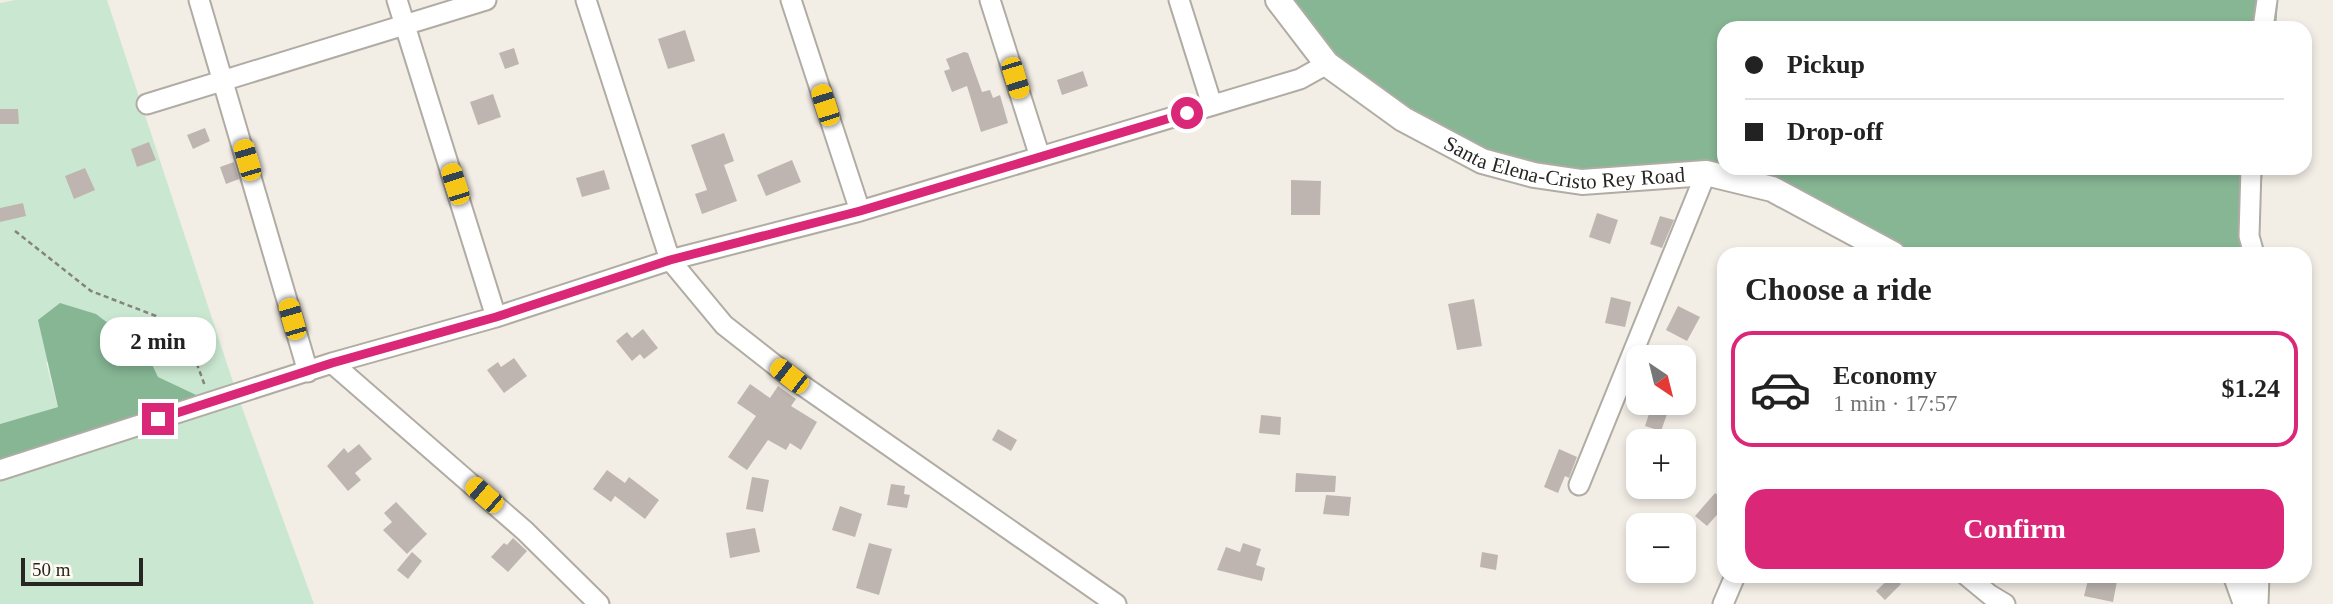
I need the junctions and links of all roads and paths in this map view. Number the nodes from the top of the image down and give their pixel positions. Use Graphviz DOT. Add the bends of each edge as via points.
graph roads {
  1 [pos="198,0"];
  2 [pos="397,0"];
  3 [pos="486,0"];
  4 [pos="586,0"];
  5 [pos="791,0"];
  6 [pos="990,0"];
  7 [pos="1179,0"];
  8 [pos="1278,0"];
  9 [pos="2267,0"];
  10 [pos="2264,21"];
  11 [pos="405,25"];
  12 [pos="1327,64"];
  13 [pos="224,80"];
  14 [pos="146,104"];
  15 [pos="1212,106"];
  16 [pos="1040,157"];
  17 [pos="1706,173"];
  18 [pos="2251,175"];
  19 [pos="860,211"];
  20 [pos="15,231"];
  21 [pos="1872,247"];
  22 [pos="2253,247"];
  23 [pos="670,260"];
  24 [pos="496,317"];
  25 [pos="332,363"];
  26 [pos="308,372"];
  27 [pos="211,402"];
  28 [pos="0,470"];
  29 [pos="1579,485"];
  30 [pos="1732,583"];
  31 [pos="1975,583"];
  32 [pos="2238,583"];
  33 [pos="2259,583"];
  34 [pos="599,604"];
  35 [pos="1116,604"];
  36 [pos="1723,604"];
  37 [pos="2005,604"];
  38 [pos="2246,604"];
  39 [pos="2258,604"];
  1 -- 13 [label="street"];
  2 -- 11 [label="street"];
  3 -- 11 [label="street"];
  4 -- 23 [label="street"];
  5 -- 19 [label="street"];
  6 -- 16 [label="street"];
  7 -- 15 [label="street"];
  8 -- 12 [label="main road, Santa Elena-Cristo Rey Road"];
  9 -- 10 [label="street"];
  11 -- 13 [label="street"];
  11 -- 24 [label="street"];
  12 -- 15 [label="street" via="1300,79"];
  12 -- 17 [label="main road, Santa Elena-Cristo Rey Road" via="1403,119 1482,161 1534,175 1582,181"];
  13 -- 14 [label="street"];
  13 -- 26 [label="street"];
  15 -- 16 [label="street"];
  16 -- 19 [label="street"];
  17 -- 21 [label="main road, Santa Elena-Cristo Rey Road" via="1772,189"];
  17 -- 29 [label="street"];
  18 -- 22 [label="street"];
  19 -- 23 [label="street"];
  20 -- 27 [label="path" via="91,291 156,316 194,356"];
  23 -- 24 [label="street"];
  23 -- 35 [label="street" via="724,326"];
  24 -- 25 [label="street"];
  25 -- 26 [label="street"];
  25 -- 34 [label="street" via="525,531"];
  26 -- 27 [label="street"];
  27 -- 28 [label="street"];
  30 -- 36 [label="street"];
  31 -- 37 [label="street"];
  32 -- 38 [label="main road"];
  33 -- 39 [label="street"];
}
